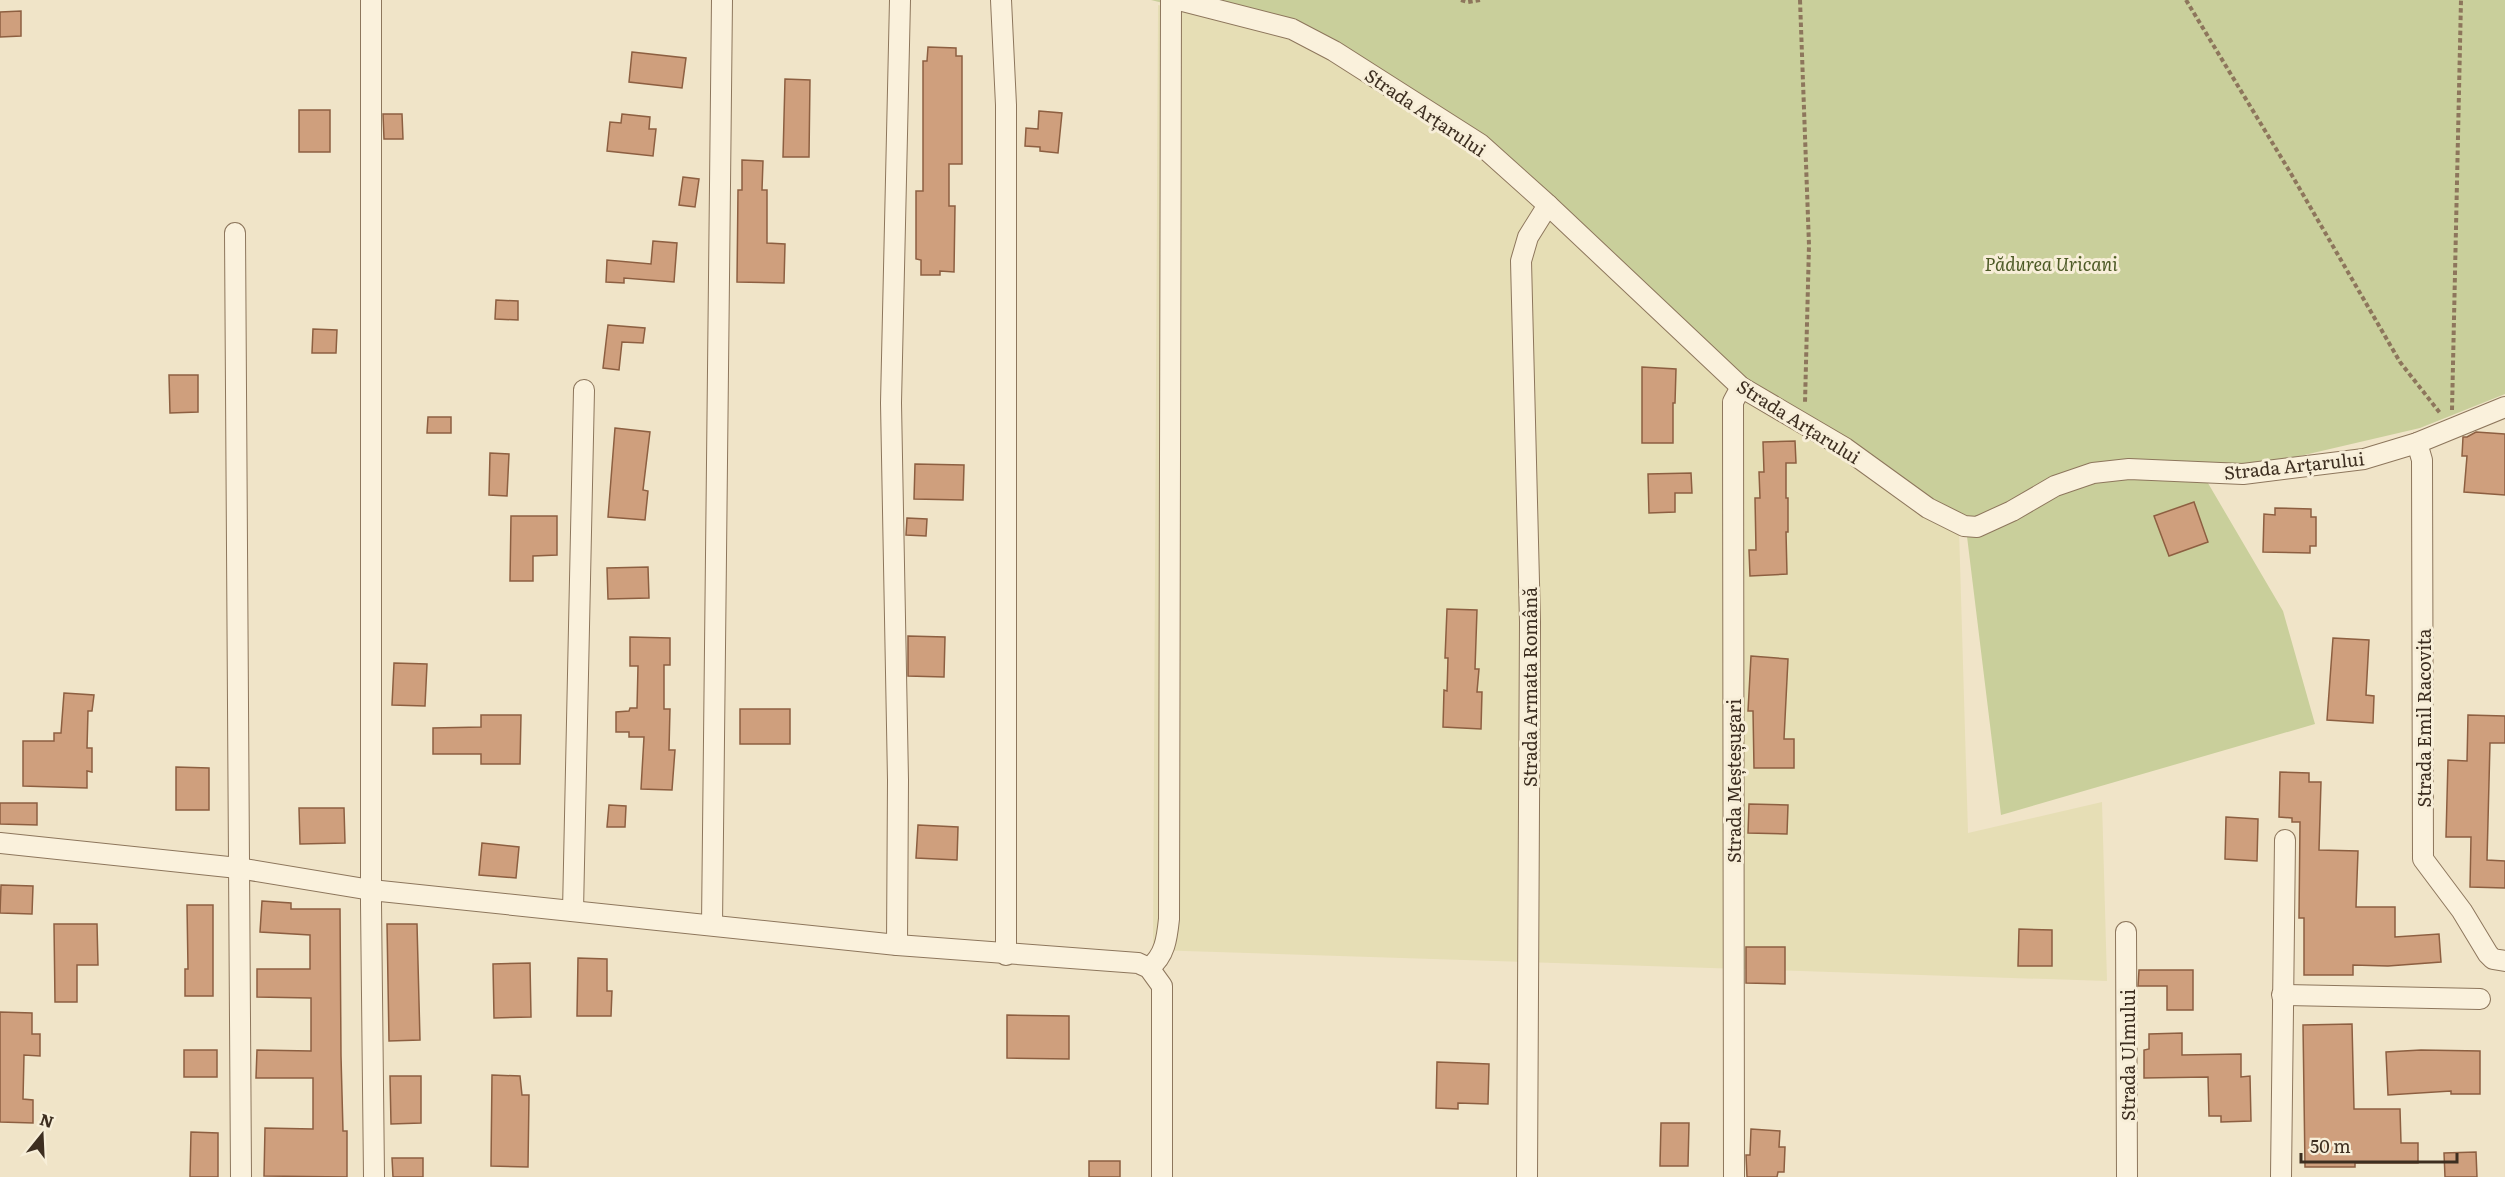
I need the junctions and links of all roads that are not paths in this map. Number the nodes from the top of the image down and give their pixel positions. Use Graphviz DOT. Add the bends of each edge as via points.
graph roads {
  1 [pos="371,0"];
  2 [pos="722,0"];
  3 [pos="900,0"];
  4 [pos="1001,0"];
  5 [pos="1172,0"];
  6 [pos="1179,0"];
  7 [pos="1548,205"];
  8 [pos="235,233"];
  9 [pos="1742,387"];
  10 [pos="584,390"];
  11 [pos="2505,407"];
  12 [pos="2417,443"];
  13 [pos="2285,840"];
  14 [pos="0,843"];
  15 [pos="238,868"];
  16 [pos="371,890"];
  17 [pos="573,910"];
  18 [pos="712,925"];
  19 [pos="2126,932"];
  20 [pos="897,945"];
  21 [pos="1006,955"];
  22 [pos="2505,961"];
  23 [pos="1149,968"];
  24 [pos="2282,995"];
  25 [pos="2480,999"];
  26 [pos="241,1177"];
  27 [pos="374,1177"];
  28 [pos="1162,1177"];
  29 [pos="1527,1177"];
  30 [pos="1734,1177"];
  31 [pos="2127,1177"];
  32 [pos="2281,1177"];
  1 -- 16 [label="street"];
  2 -- 18 [label="street"];
  3 -- 20 [label="street" via="891,403"];
  4 -- 21 [label="street" via="1006,105"];
  5 -- 23 [label="street" via="1169,919 1162,953"];
  6 -- 7 [label="street, Strada Arțarului" via="1292,29 1315,40 1479,144"];
  7 -- 9 [label="street, Strada Arțarului"];
  7 -- 29 [label="street, Strada Armata Română" via="1528,237 1521,261 1530,622"];
  8 -- 15 [label="street"];
  9 -- 12 [label="street, Strada Arțarului" via="1845,448 1942,517 1969,527 2012,511 2055,486 2103,470 2243,474 2364,459"];
  9 -- 30 [label="street, Strada Meșteșugari" via="1733,402"];
  10 -- 17 [label="street"];
  11 -- 12 [label="street, Strada Arțarului"];
  12 -- 22 [label="street, Strada Emil Racovita" via="2422,460 2423,859 2488,954"];
  13 -- 24 [label="street"];
  14 -- 15 [label="street"];
  15 -- 16 [label="street"];
  15 -- 26 [label="street"];
  16 -- 17 [label="street"];
  16 -- 27 [label="street"];
  17 -- 18 [label="street"];
  18 -- 20 [label="street"];
  19 -- 31 [label="street, Strada Ulmului"];
  20 -- 21 [label="street"];
  21 -- 23 [label="street" via="1126,961"];
  23 -- 28 [label="street" via="1162,986"];
  24 -- 25 [label="street"];
  24 -- 32 [label="street"];
}
